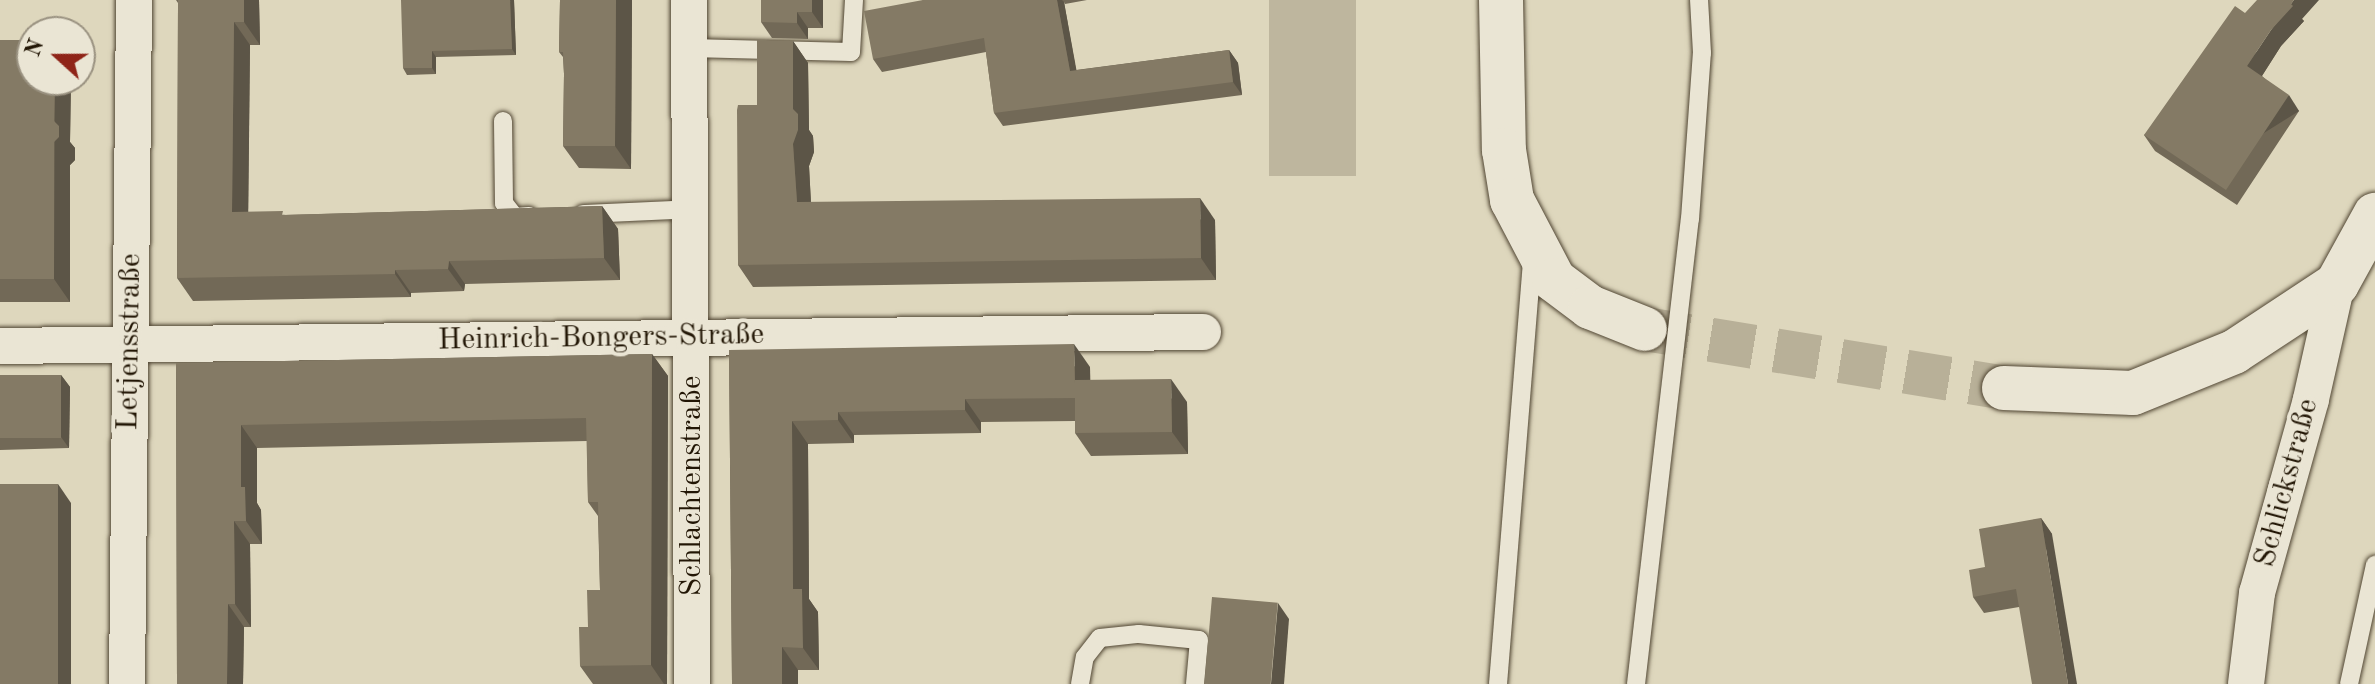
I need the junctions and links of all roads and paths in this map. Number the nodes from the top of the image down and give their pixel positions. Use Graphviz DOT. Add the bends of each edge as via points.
graph roads {
  1 [pos="134,0"];
  2 [pos="689,0"];
  3 [pos="854,0"];
  4 [pos="1501,0"];
  5 [pos="1699,0"];
  6 [pos="690,48"];
  7 [pos="503,121"];
  8 [pos="692,209"];
  9 [pos="2375,215"];
  10 [pos="1533,244"];
  11 [pos="2337,284"];
  12 [pos="1645,329"];
  13 [pos="1203,332"];
  14 [pos="693,337"];
  15 [pos="129,344"];
  16 [pos="0,346"];
  17 [pos="2004,388"];
  18 [pos="2375,565"];
  19 [pos="127,684"];
  20 [pos="692,684"];
  21 [pos="1080,684"];
  22 [pos="1195,684"];
  23 [pos="1498,684"];
  24 [pos="1636,684"];
  25 [pos="2246,684"];
  26 [pos="2349,684"];
  1 -- 15 [label="street, Letjensstraße"];
  2 -- 6 [label="street, Schlachtenstraße"];
  3 -- 6 [label="lane" via="851,52"];
  4 -- 10 [label="street" via="1504,150 1512,200"];
  5 -- 24 [label="lane" via="1702,53 1690,219"];
  6 -- 8 [label="street, Schlachtenstraße"];
  7 -- 8 [label="lane" via="504,203 515,217"];
  8 -- 14 [label="street, Schlachtenstraße"];
  9 -- 11 [label="street"];
  10 -- 12 [label="street" via="1554,280 1590,307"];
  10 -- 23 [label="lane"];
  11 -- 17 [label="street" via="2234,352 2133,393"];
  11 -- 25 [label="street, Schlickstraße" via="2257,593"];
  13 -- 14 [label="street, Heinrich-Bongers-Straße"];
  14 -- 15 [label="street, Heinrich-Bongers-Straße"];
  14 -- 20 [label="street, Schlachtenstraße"];
  15 -- 16 [label="street, Heinrich-Bongers-Straße"];
  15 -- 19 [label="street, Letjensstraße"];
  18 -- 26 [label="lane"];
  21 -- 22 [label="lane" via="1085,657 1100,638 1139,634 1199,640"];
}
